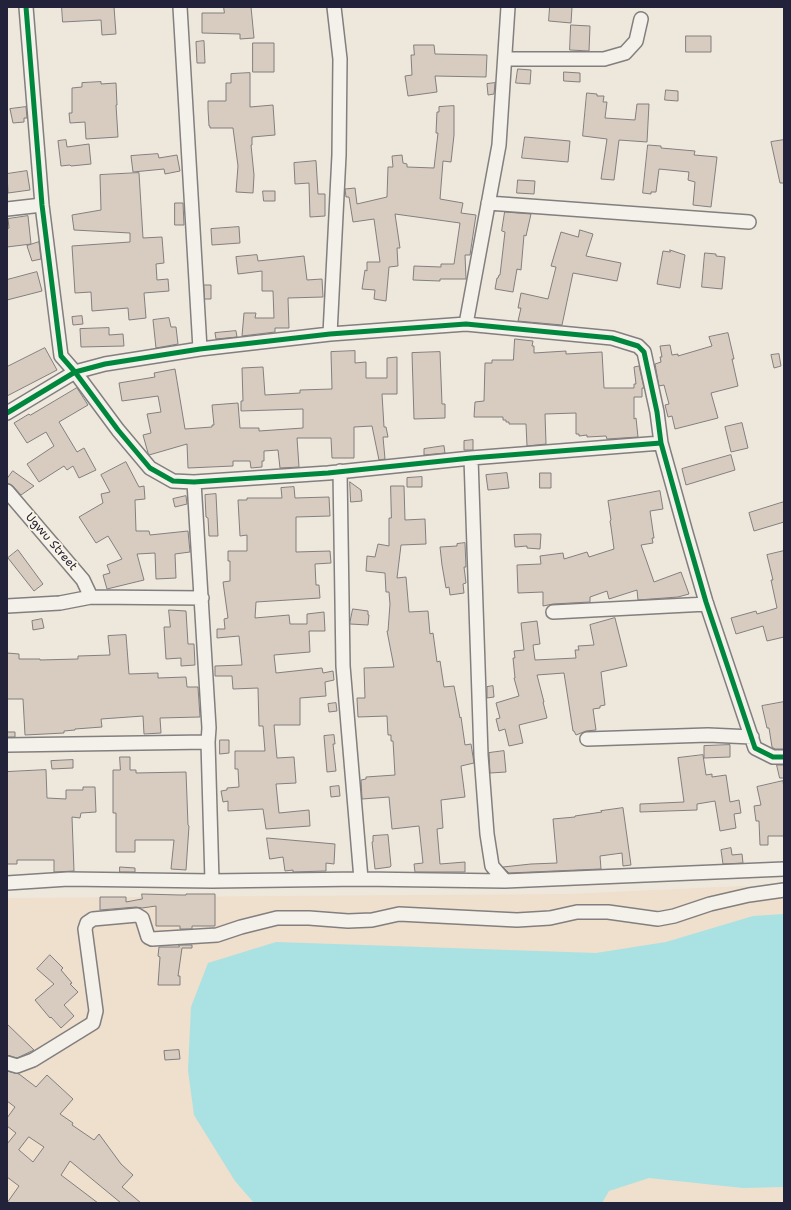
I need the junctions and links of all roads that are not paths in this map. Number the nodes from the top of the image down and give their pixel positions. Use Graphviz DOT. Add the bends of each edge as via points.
graph roads {
  1 [pos="26,7"];
  2 [pos="180,7"];
  3 [pos="334,7"];
  4 [pos="508,7"];
  5 [pos="641,19"];
  6 [pos="505,59"];
  7 [pos="488,203"];
  8 [pos="42,205"];
  9 [pos="7,209"];
  10 [pos="749,222"];
  11 [pos="466,324"];
  12 [pos="330,334"];
  13 [pos="200,349"];
  14 [pos="75,372"];
  15 [pos="7,413"];
  16 [pos="661,443"];
  17 [pos="471,458"];
  18 [pos="340,471"];
  19 [pos="194,482"];
  20 [pos="7,491"];
  21 [pos="91,597"];
  22 [pos="202,598"];
  23 [pos="707,604"];
  24 [pos="7,606"];
  25 [pos="553,612"];
  26 [pos="752,737"];
  27 [pos="587,739"];
  28 [pos="208,742"];
  29 [pos="7,746"];
  30 [pos="784,757"];
  31 [pos="784,869"];
  32 [pos="361,879"];
  33 [pos="212,881"];
  34 [pos="505,881"];
  35 [pos="7,883"];
  36 [pos="784,890"];
  37 [pos="7,1063"];
  1 -- 8 [label="street"];
  2 -- 13 [label="street"];
  3 -- 12 [label="street" via="340,59 339,148"];
  4 -- 6 [label="street"];
  5 -- 6 [label="street" via="636,41 625,53 604,59"];
  6 -- 7 [label="street" via="499,145"];
  7 -- 10 [label="street"];
  7 -- 11 [label="street"];
  8 -- 9 [label="street"];
  8 -- 14 [label="street" via="61,356"];
  11 -- 12 [label="street"];
  11 -- 16 [label="street" via="612,338 638,346 644,352"];
  12 -- 13 [label="street"];
  13 -- 14 [label="street" via="104,364"];
  14 -- 15 [label="street"];
  14 -- 19 [label="street" via="150,468 174,481"];
  16 -- 17 [label="street"];
  16 -- 23 [label="street"];
  17 -- 18 [label="street"];
  17 -- 34 [label="street" via="481,755 487,834 492,866"];
  18 -- 19 [label="street"];
  18 -- 32 [label="street" via="343,666"];
  19 -- 22 [label="street"];
  20 -- 21 [label="street, Ugwu Street" via="83,580"];
  21 -- 22 [label="street"];
  21 -- 24 [label="street" via="60,603"];
  22 -- 28 [label="street"];
  23 -- 25 [label="street"];
  23 -- 26 [label="street"];
  26 -- 27 [label="street"];
  26 -- 30 [label="street" via="755,748 773,757"];
  28 -- 29 [label="street"];
  28 -- 33 [label="street"];
  31 -- 34 [label="street"];
  32 -- 33 [label="street"];
  32 -- 34 [label="street"];
  33 -- 35 [label="street" via="68,879"];
  36 -- 37 [label="street" via="749,895 658,919 608,912 577,912 550,918 517,920 399,914 372,920 348,921 277,918 217,935 152,939 148,936 142,918 137,915 93,919 87,922 85,929 96,1011 93,1023 33,1060 17,1066"];
}
